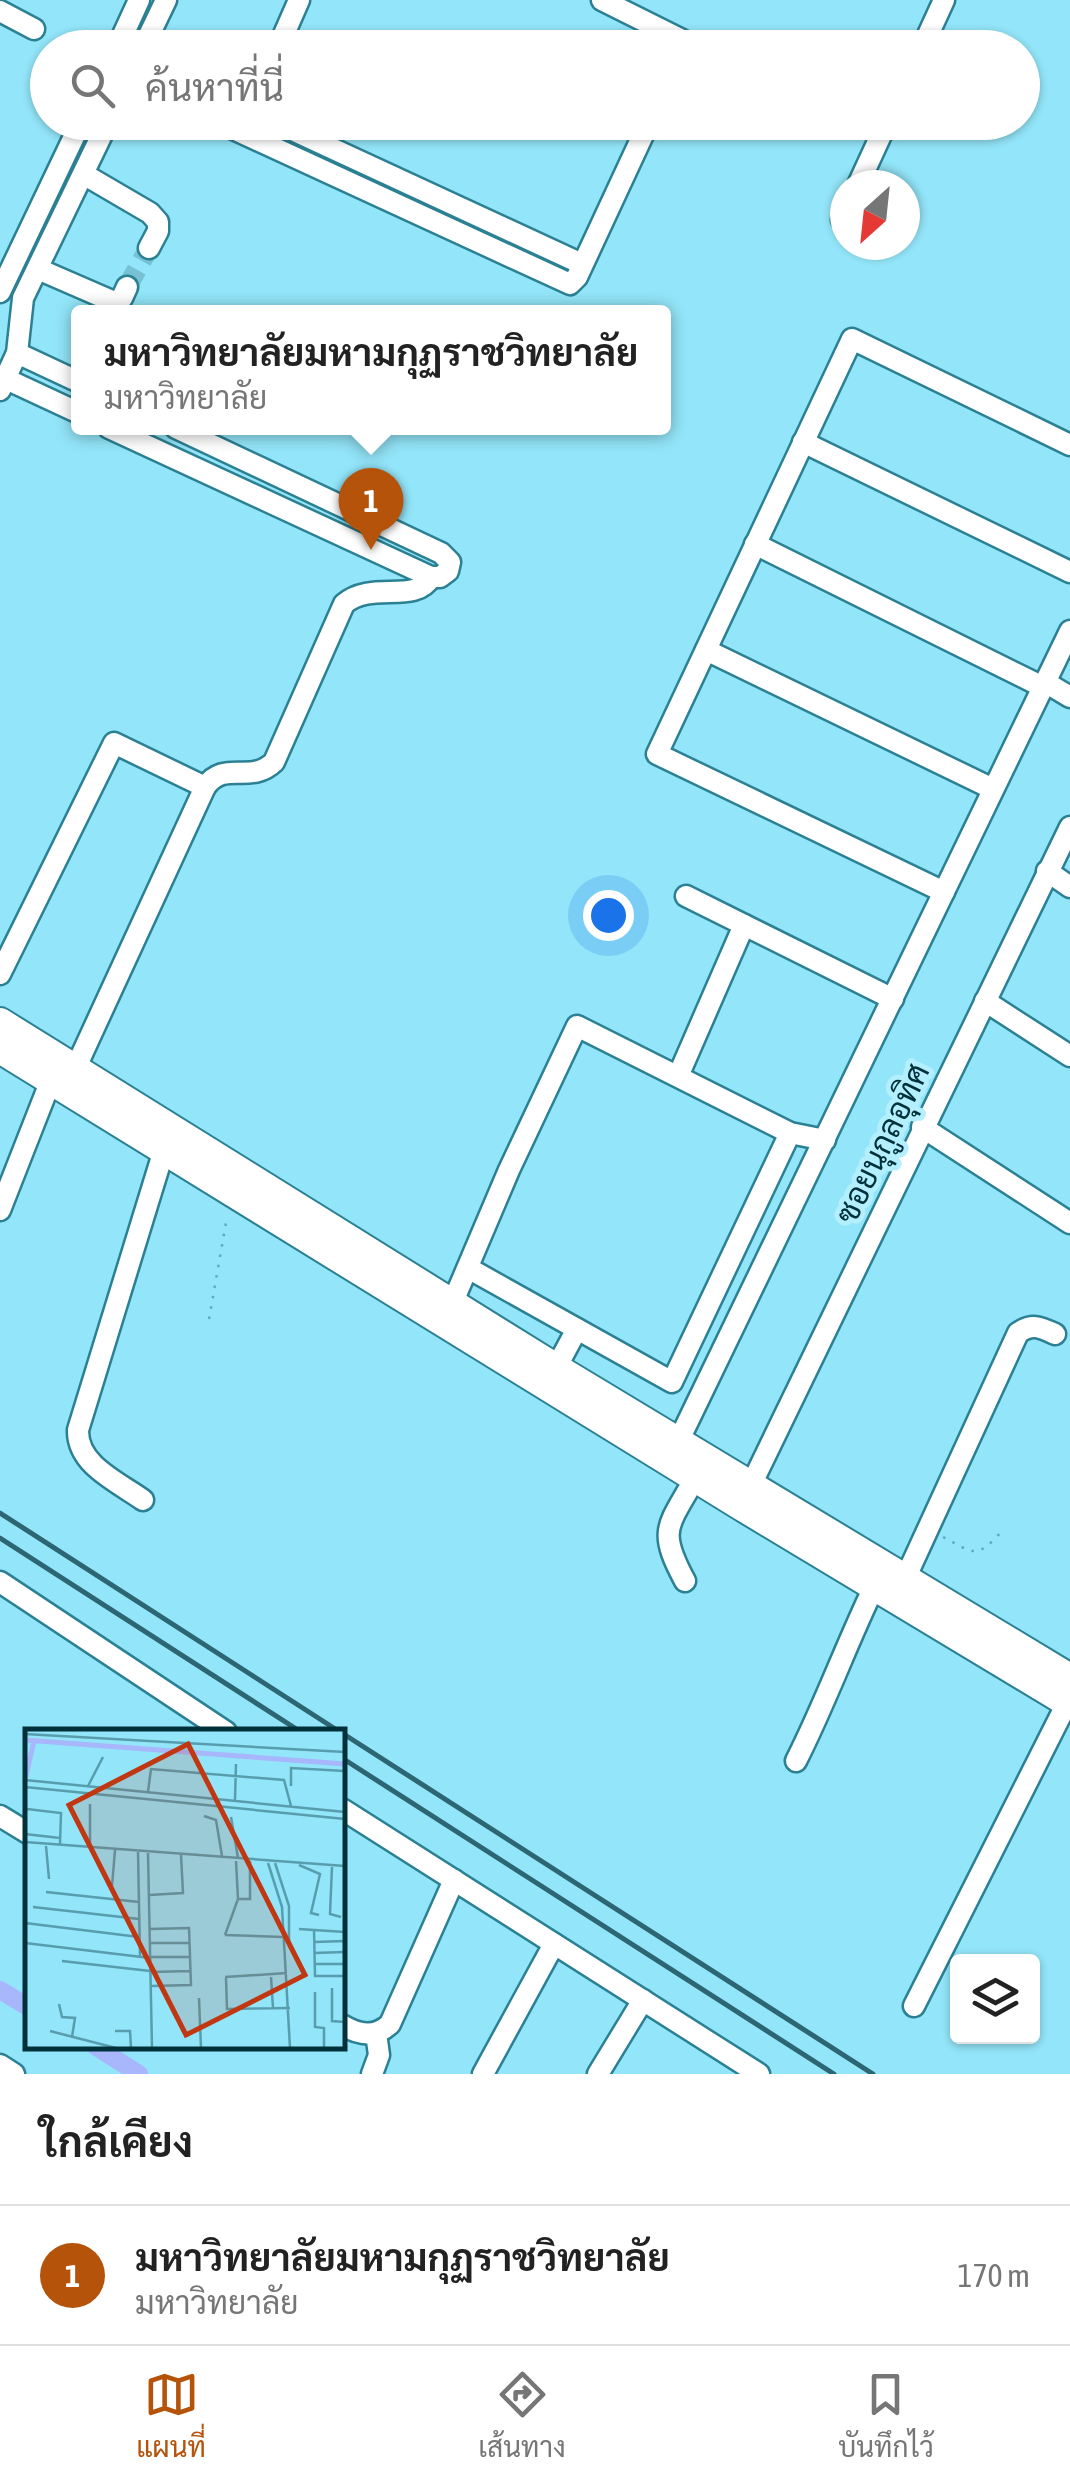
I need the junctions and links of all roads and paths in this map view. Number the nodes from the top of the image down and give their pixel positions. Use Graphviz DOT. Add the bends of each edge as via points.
graph roads {
  1 [pos="140,0"];
  2 [pos="166,0"];
  3 [pos="299,0"];
  4 [pos="602,0"];
  5 [pos="944,0"];
  6 [pos="0,11"];
  7 [pos="34,29"];
  8 [pos="126,30"];
  9 [pos="152,30"];
  10 [pos="286,30"];
  11 [pos="662,30"];
  12 [pos="930,30"];
  13 [pos="72,140"];
  14 [pos="100,140"];
  15 [pos="257,140"];
  16 [pos="314,140"];
  17 [pos="641,140"];
  18 [pos="879,140"];
  19 [pos="865,170"];
  20 [pos="84,175"];
  21 [pos="149,248"];
  22 [pos="582,264"];
  23 [pos="38,268"];
  24 [pos="127,287"];
  25 [pos="0,292"];
  26 [pos="17,352"];
  27 [pos="71,376"];
  28 [pos="3,385"];
  29 [pos="71,410"];
  30 [pos="125,435"];
  31 [pos="191,435"];
  32 [pos="803,442"];
  33 [pos="1070,445"];
  34 [pos="756,544"];
  35 [pos="1070,572"];
  36 [pos="430,577"];
  37 [pos="1070,631"];
  38 [pos="706,650"];
  39 [pos="1044,684"];
  40 [pos="1070,697"];
  41 [pos="205,788"];
  42 [pos="994,789"];
  43 [pos="1070,826"];
  44 [pos="1048,872"];
  45 [pos="1070,887"];
  46 [pos="944,892"];
  47 [pos="686,896"];
  48 [pos="744,925"];
  49 [pos="0,974"];
  50 [pos="893,999"];
  51 [pos="985,1002"];
  52 [pos="0,1022"];
  53 [pos="0,1049"];
  54 [pos="1070,1056"];
  55 [pos="64,1073"];
  56 [pos="678,1074"];
  57 [pos="922,1127"];
  58 [pos="790,1134"];
  59 [pos="825,1140"];
  60 [pos="164,1150"];
  61 [pos="231,1191"];
  62 [pos="0,1210"];
  63 [pos="1070,1223"];
  64 [pos="468,1268"];
  65 [pos="452,1304"];
  66 [pos="703,1316"];
  67 [pos="210,1319"];
  68 [pos="577,1329"];
  69 [pos="733,1331"];
  70 [pos="1055,1334"];
  71 [pos="556,1368"];
  72 [pos="673,1451"];
  73 [pos="695,1478"];
  74 [pos="750,1487"];
  75 [pos="144,1500"];
  76 [pos="928,1530"];
  77 [pos="1001,1532"];
  78 [pos="904,1581"];
  79 [pos="0,1582"];
  80 [pos="685,1582"];
  81 [pos="874,1587"];
  82 [pos="1069,1695"];
  83 [pos="221,1729"];
  84 [pos="796,1761"];
  85 [pos="0,1816"];
  86 [pos="346,1817"];
  87 [pos="25,1830"];
  88 [pos="454,1880"];
  89 [pos="554,1944"];
  90 [pos="643,2000"];
  91 [pos="914,2006"];
  92 [pos="345,2026"];
  93 [pos="376,2033"];
  94 [pos="372,2074"];
  95 [pos="483,2074"];
  96 [pos="598,2074"];
  97 [pos="760,2074"];
  1 -- 8 [label="street"];
  2 -- 9 [label="street"];
  3 -- 10 [label="street"];
  4 -- 11 [label="street"];
  5 -- 12 [label="street"];
  6 -- 7 [label="street"];
  13 -- 25 [label="street"];
  14 -- 20 [label="street"];
  15 -- 22 [label="street" via="561,281 570,284"];
  16 -- 22 [label="street"];
  17 -- 22 [label="street"];
  18 -- 19 [label="street"];
  20 -- 21 [label="street" via="150,213 158,231"];
  20 -- 23 [label="street"];
  23 -- 24 [label="street" via="114,302"];
  23 -- 26 [label="street" via="20,310"];
  26 -- 27 [label="street"];
  26 -- 28 [label="street"];
  28 -- 29 [label="street"];
  30 -- 36 [label="street"];
  31 -- 36 [label="street" via="441,553 450,562 448,571"];
  32 -- 33 [label="street" via="852,339"];
  32 -- 34 [label="street"];
  32 -- 35 [label="street"];
  34 -- 38 [label="street"];
  34 -- 39 [label="street"];
  36 -- 41 [label="street" via="421,588 366,591 344,604 274,762 258,772 213,776"];
  37 -- 39 [label="street"];
  38 -- 42 [label="street"];
  38 -- 46 [label="street" via="658,754"];
  39 -- 40 [label="street"];
  39 -- 42 [label="street"];
  41 -- 49 [label="street" via="114,743"];
  41 -- 55 [label="street"];
  42 -- 46 [label="street"];
  43 -- 44 [label="street, ซอยนุกูลอุทิศ"];
  44 -- 45 [label="street"];
  44 -- 51 [label="street, ซอยนุกูลอุทิศ"];
  46 -- 50 [label="street"];
  47 -- 48 [label="street"];
  48 -- 50 [label="street"];
  48 -- 56 [label="street"];
  50 -- 59 [label="street"];
  51 -- 54 [label="street"];
  51 -- 57 [label="street, ซอยนุกูลอุทิศ"];
  52 -- 55 [label="main road"];
  53 -- 55 [label="main road"];
  55 -- 60 [label="main road"];
  55 -- 62 [label="street"];
  55 -- 65 [label="main road"];
  56 -- 58 [label="street"];
  56 -- 64 [label="street" via="577,1026"];
  57 -- 63 [label="street"];
  57 -- 74 [label="street, ซอยนุกูลอุทิศ"];
  58 -- 59 [label="street"];
  58 -- 66 [label="street"];
  59 -- 69 [label="street"];
  60 -- 61 [label="main road"];
  60 -- 75 [label="street" via="78,1430 89,1460"];
  61 -- 67 [label="path"];
  61 -- 72 [label="main road"];
  64 -- 65 [label="street"];
  64 -- 68 [label="street"];
  65 -- 71 [label="main road"];
  66 -- 68 [label="street" via="672,1382"];
  66 -- 69 [label="street"];
  68 -- 71 [label="street"];
  69 -- 72 [label="street"];
  70 -- 76 [label="street" via="1040,1326 1018,1333"];
  71 -- 72 [label="main road"];
  72 -- 73 [label="main road"];
  72 -- 74 [label="main road"];
  73 -- 80 [label="street" via="666,1537"];
  73 -- 81 [label="main road"];
  74 -- 78 [label="main road"];
  76 -- 77 [label="path" via="973,1553"];
  76 -- 78 [label="street"];
  78 -- 82 [label="main road"];
  79 -- 83 [label="street"];
  81 -- 82 [label="main road"];
  81 -- 84 [label="street"];
  82 -- 91 [label="street"];
  85 -- 87 [label="street"];
  86 -- 88 [label="street"];
  88 -- 89 [label="street"];
  88 -- 93 [label="street" via="390,2024"];
  89 -- 90 [label="street"];
  89 -- 95 [label="street"];
  90 -- 96 [label="street"];
  90 -- 97 [label="street"];
  92 -- 93 [label="street"];
  93 -- 94 [label="street" via="379,2055"];
}
